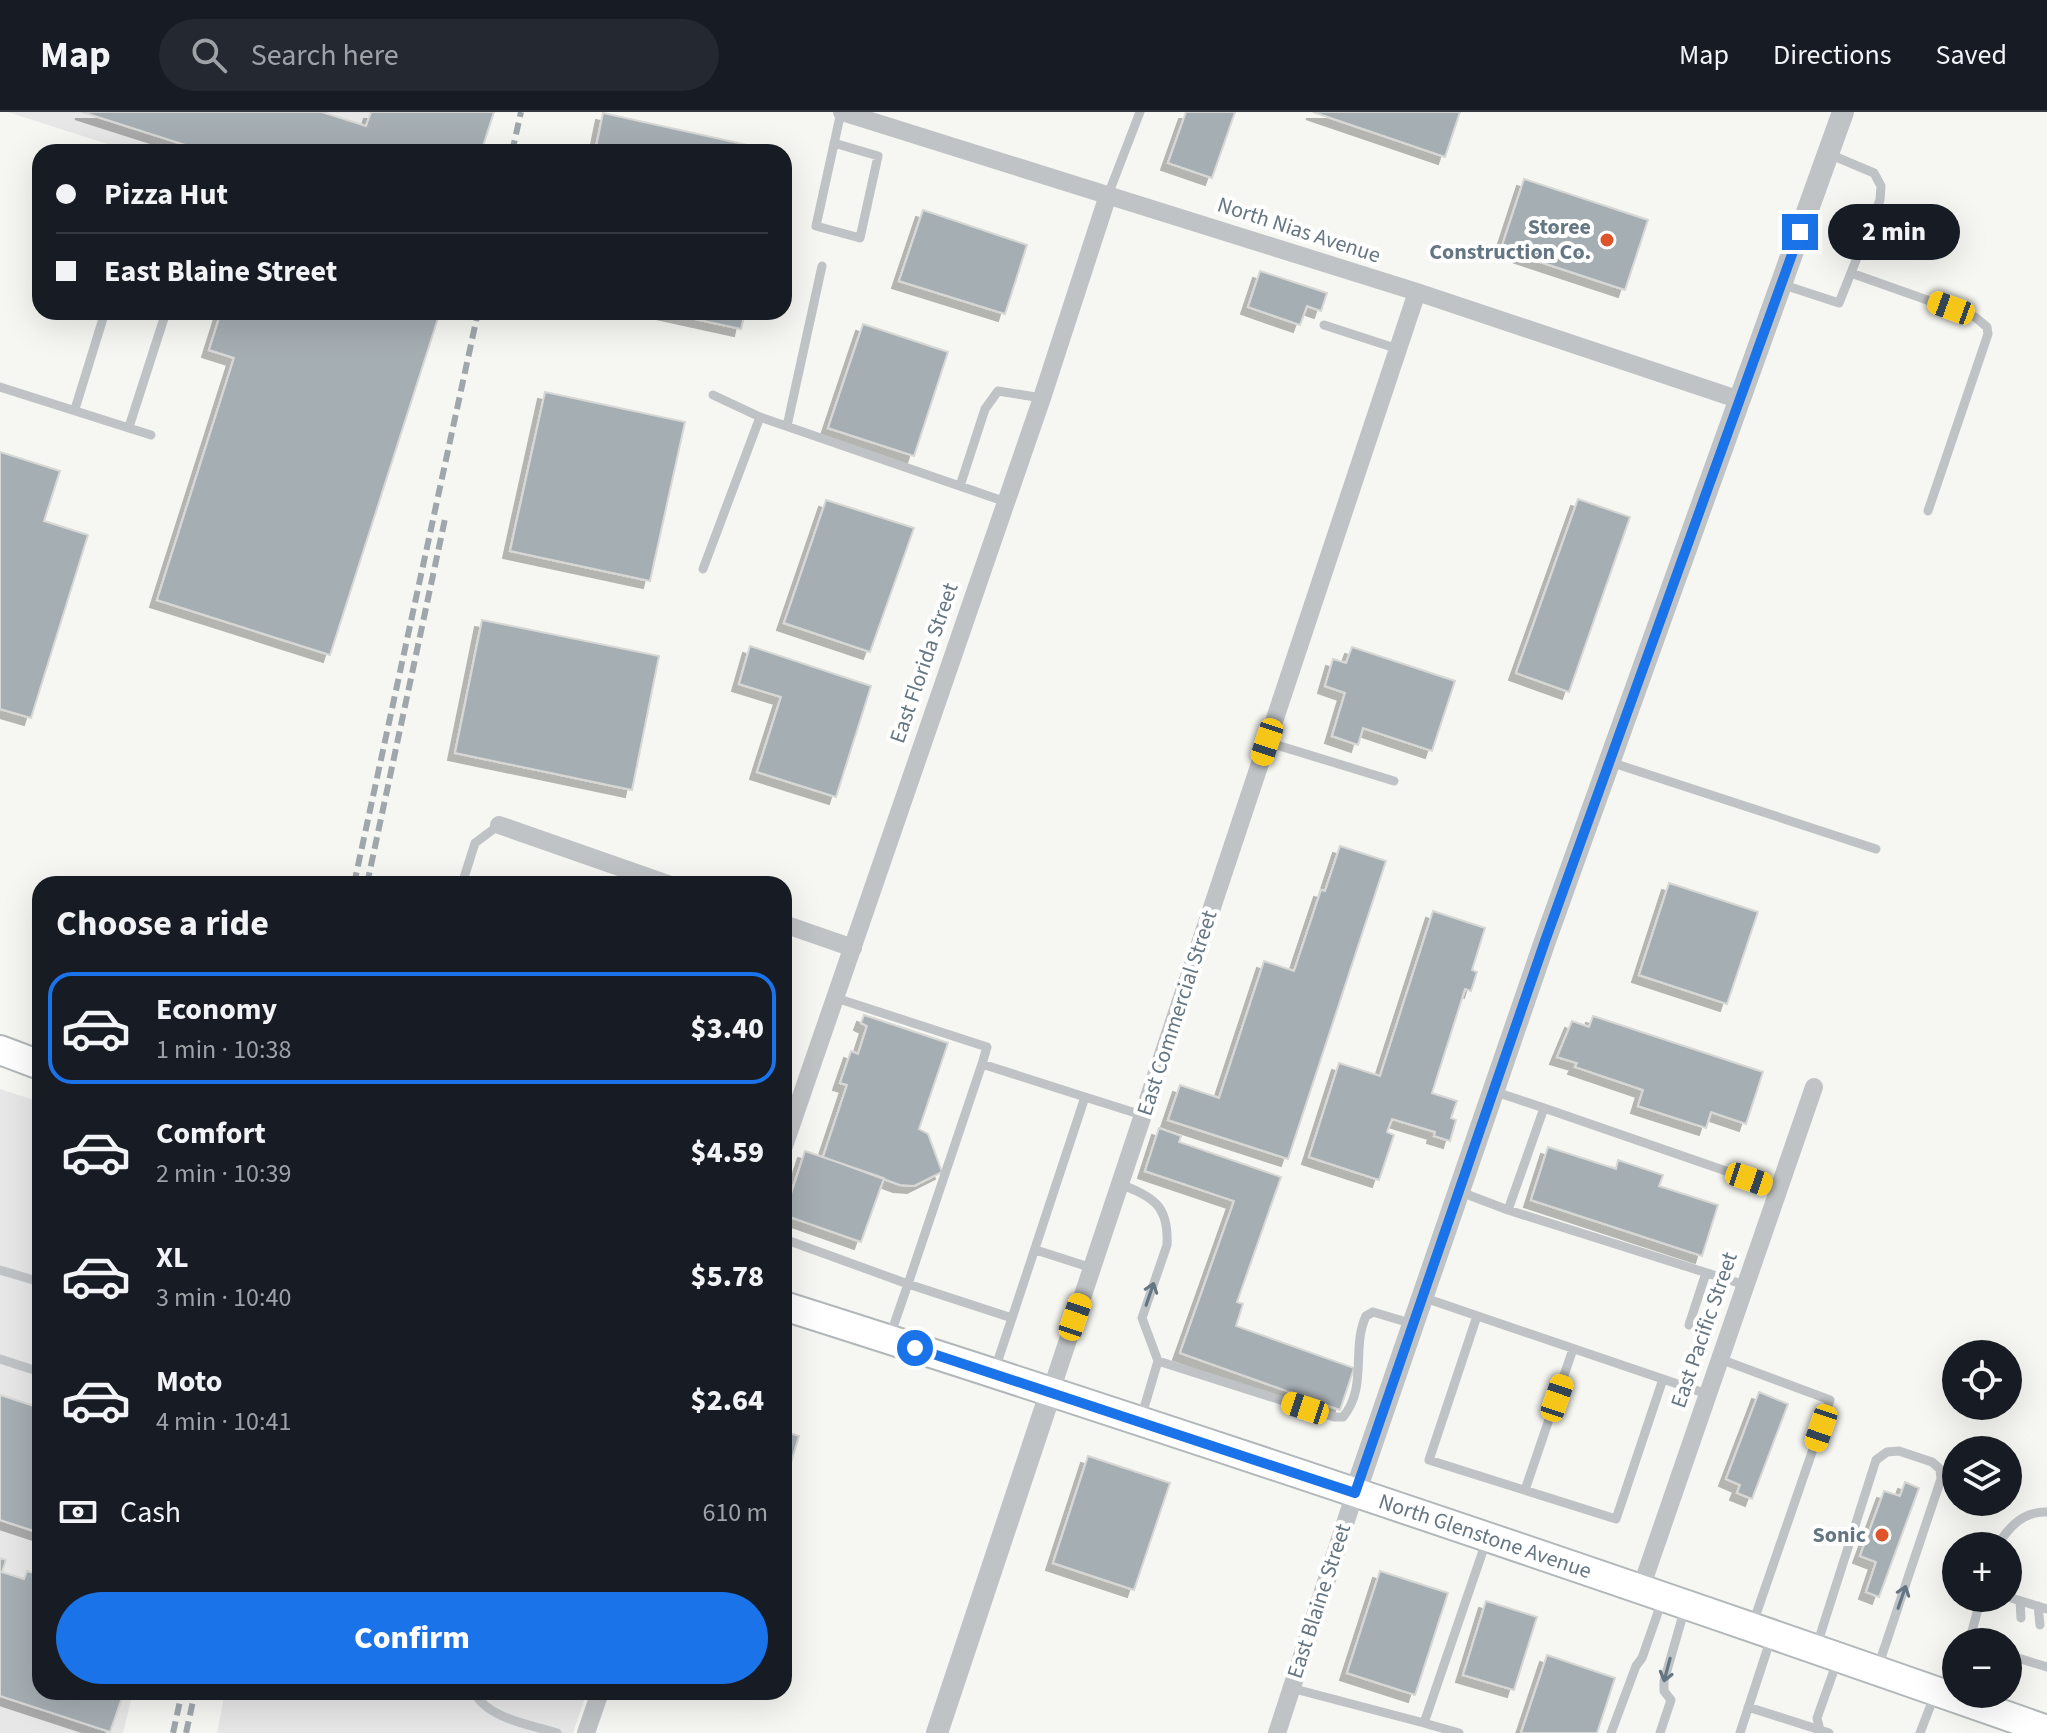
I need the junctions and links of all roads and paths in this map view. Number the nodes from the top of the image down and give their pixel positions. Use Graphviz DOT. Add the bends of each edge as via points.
graph roads {
  1 [pos="842,112"];
  2 [pos="1140,112"];
  3 [pos="1843,112"];
  4 [pos="891,119"];
  5 [pos="834,143"];
  6 [pos="1828,153"];
  7 [pos="1108,195"];
  8 [pos="822,266"];
  9 [pos="1851,273"];
  10 [pos="1781,284"];
  11 [pos="1417,292"];
  12 [pos="103,320"];
  13 [pos="163,320"];
  14 [pos="1324,325"];
  15 [pos="1398,349"];
  16 [pos="0,387"];
  17 [pos="713,395"];
  18 [pos="1042,398"];
  19 [pos="1740,400"];
  20 [pos="75,409"];
  21 [pos="760,417"];
  22 [pos="787,426"];
  23 [pos="129,427"];
  24 [pos="151,435"];
  25 [pos="960,486"];
  26 [pos="1006,502"];
  27 [pos="1928,511"];
  28 [pos="703,569"];
  29 [pos="1267,742"];
  30 [pos="1609,762"];
  31 [pos="1394,781"];
  32 [pos="499,825"];
  33 [pos="1876,849"];
  34 [pos="465,876"];
  35 [pos="645,876"];
  36 [pos="792,927"];
  37 [pos="853,948"];
  38 [pos="836,998"];
  39 [pos="0,1050"];
  40 [pos="32,1062"];
  41 [pos="982,1064"];
  42 [pos="1814,1087"];
  43 [pos="1493,1091"];
  44 [pos="1085,1097"];
  45 [pos="1544,1108"];
  46 [pos="1142,1115"];
  47 [pos="792,1123"];
  48 [pos="1120,1184"];
  49 [pos="1778,1189"];
  50 [pos="1458,1191"];
  51 [pos="1508,1210"];
  52 [pos="792,1242"];
  53 [pos="1036,1250"];
  54 [pos="1092,1268"];
  55 [pos="0,1270"];
  56 [pos="1706,1273"];
  57 [pos="32,1280"];
  58 [pos="908,1284"];
  59 [pos="1745,1285"];
  60 [pos="1422,1297"];
  61 [pos="792,1309"];
  62 [pos="1477,1316"];
  63 [pos="1012,1318"];
  64 [pos="1413,1324"];
  65 [pos="1689,1325"];
  66 [pos="889,1339"];
  67 [pos="1573,1349"];
  68 [pos="0,1359"];
  69 [pos="1720,1359"];
  70 [pos="1158,1361"];
  71 [pos="32,1369"];
  72 [pos="994,1373"];
  73 [pos="1663,1379"];
  74 [pos="1051,1391"];
  75 [pos="1707,1394"];
  76 [pos="1140,1421"];
  77 [pos="1525,1490"];
  78 [pos="1355,1493"];
  79 [pos="2047,1512"];
  80 [pos="2006,1532"];
  81 [pos="1487,1537"];
  82 [pos="1663,1596"];
  83 [pos="2022,1602"];
  84 [pos="2042,1608"];
  85 [pos="2021,1612"];
  86 [pos="2021,1618"];
  87 [pos="2040,1625"];
  88 [pos="1762,1630"];
  89 [pos="1827,1653"];
  90 [pos="2022,1657"];
  91 [pos="2046,1661"];
  92 [pos="2047,1667"];
  93 [pos="1877,1670"];
  94 [pos="1291,1688"];
  95 [pos="1942,1690"];
  96 [pos="479,1700"];
  97 [pos="597,1700"];
  98 [pos="1942,1701"];
  99 [pos="1748,1707"];
  100 [pos="1982,1708"];
  101 [pos="1424,1723"];
  102 [pos="2047,1730"];
  103 [pos="1282,1732"];
  104 [pos="1824,1732"];
  105 [pos="557,1733"];
  106 [pos="586,1733"];
  107 [pos="937,1733"];
  108 [pos="1459,1733"];
  109 [pos="1611,1733"];
  110 [pos="1660,1733"];
  111 [pos="1740,1733"];
  112 [pos="1920,1733"];
  1 -- 4 [label="street, North Nias Avenue"];
  1 -- 5 [label="lane"];
  2 -- 7 [label="lane"];
  3 -- 6 [label="street, East Blaine Street"];
  4 -- 7 [label="street, North Nias Avenue"];
  5 -- 5 [label="lane" via="816,226 860,238 878,156"];
  6 -- 9 [label="lane" via="1874,173 1881,186"];
  6 -- 10 [label="street, East Blaine Street"];
  7 -- 11 [label="street, North Nias Avenue"];
  7 -- 18 [label="street, East Florida Street"];
  8 -- 22 [label="lane"];
  9 -- 10 [label="lane" via="1839,303"];
  9 -- 27 [label="lane" via="1975,317 1987,327"];
  10 -- 19 [label="street, East Blaine Street"];
  11 -- 15 [label="street, East Commercial Street"];
  11 -- 19 [label="street, North Nias Avenue"];
  12 -- 20 [label="lane"];
  13 -- 23 [label="lane"];
  14 -- 15 [label="lane"];
  15 -- 29 [label="street, East Commercial Street"];
  16 -- 20 [label="lane"];
  17 -- 21 [label="lane"];
  18 -- 25 [label="lane" via="998,391 985,409"];
  18 -- 26 [label="street, East Florida Street"];
  19 -- 30 [label="street, East Blaine Street"];
  20 -- 23 [label="lane"];
  21 -- 22 [label="lane"];
  21 -- 28 [label="lane"];
  22 -- 25 [label="lane"];
  23 -- 24 [label="lane"];
  25 -- 26 [label="lane"];
  26 -- 37 [label="street, East Florida Street"];
  29 -- 31 [label="lane"];
  29 -- 46 [label="street, East Commercial Street"];
  30 -- 33 [label="lane"];
  30 -- 43 [label="street, East Blaine Street"];
  32 -- 34 [label="lane" via="475,843"];
  32 -- 35 [label="street"];
  36 -- 37 [label="street"];
  37 -- 38 [label="street, East Florida Street"];
  38 -- 41 [label="lane" via="987,1047"];
  38 -- 47 [label="street, East Florida Street"];
  39 -- 40 [label="main road"];
  41 -- 44 [label="lane"];
  41 -- 58 [label="lane"];
  42 -- 49 [label="street, East Pacific Street"];
  43 -- 45 [label="lane"];
  43 -- 50 [label="street, East Blaine Street"];
  44 -- 46 [label="lane"];
  44 -- 53 [label="lane"];
  45 -- 49 [label="lane"];
  45 -- 51 [label="lane"];
  46 -- 48 [label="street, East Commercial Street"];
  48 -- 54 [label="street, East Commercial Street"];
  70 -- 48 [label="lane, one-way" via="1142,1318 1167,1245 1163,1212 1145,1194"];
  49 -- 59 [label="street, East Pacific Street"];
  50 -- 51 [label="lane"];
  50 -- 60 [label="street, East Blaine Street"];
  51 -- 56 [label="lane"];
  52 -- 58 [label="lane"];
  53 -- 54 [label="lane"];
  53 -- 63 [label="lane"];
  54 -- 74 [label="street, East Commercial Street"];
  55 -- 57 [label="lane"];
  56 -- 59 [label="lane"];
  56 -- 65 [label="lane"];
  58 -- 63 [label="lane"];
  58 -- 66 [label="lane"];
  59 -- 69 [label="street, East Pacific Street"];
  60 -- 62 [label="lane"];
  60 -- 64 [label="street, East Blaine Street"];
  61 -- 66 [label="main road, North Glenstone Avenue"];
  62 -- 67 [label="lane"];
  62 -- 77 [label="lane" via="1429,1460"];
  63 -- 72 [label="lane"];
  64 -- 70 [label="lane" via="1373,1312 1366,1316 1357,1345 1359,1376 1343,1417"];
  64 -- 78 [label="street, East Blaine Street"];
  66 -- 72 [label="main road, North Glenstone Avenue"];
  67 -- 73 [label="lane"];
  67 -- 77 [label="lane"];
  68 -- 71 [label="lane"];
  69 -- 75 [label="street, East Pacific Street"];
  69 -- 88 [label="lane" via="1830,1400"];
  70 -- 76 [label="lane"];
  72 -- 74 [label="main road, North Glenstone Avenue"];
  73 -- 75 [label="lane"];
  73 -- 77 [label="lane" via="1616,1519"];
  74 -- 76 [label="main road, North Glenstone Avenue"];
  74 -- 107 [label="street, East Commercial Street"];
  75 -- 82 [label="street, East Pacific Street"];
  76 -- 78 [label="main road, North Glenstone Avenue"];
  78 -- 81 [label="main road, North Glenstone Avenue"];
  78 -- 94 [label="street, East Blaine Street"];
  79 -- 80 [label="lane" via="2028,1515"];
  81 -- 82 [label="main road, North Glenstone Avenue"];
  81 -- 101 [label="lane"];
  82 -- 88 [label="main road, North Glenstone Avenue"];
  82 -- 109 [label="lane"];
  82 -- 110 [label="lane, one-way" via="1664,1691 1671,1700"];
  83 -- 84 [label="lane"];
  84 -- 87 [label="lane"];
  85 -- 86 [label="lane"];
  88 -- 89 [label="main road, North Glenstone Avenue"];
  88 -- 99 [label="lane"];
  89 -- 93 [label="main road, North Glenstone Avenue"];
  93 -- 89 [label="lane, one-way" via="1941,1479 1932,1462 1899,1451 1876,1460"];
  89 -- 104 [label="lane" via="1817,1718"];
  90 -- 92 [label="lane"];
  91 -- 92 [label="lane"];
  93 -- 95 [label="main road, North Glenstone Avenue"];
  94 -- 101 [label="lane"];
  94 -- 103 [label="street, East Blaine Street"];
  96 -- 105 [label="lane" via="494,1712"];
  97 -- 106 [label="street"];
  98 -- 112 [label="lane"];
  99 -- 104 [label="lane"];
  99 -- 111 [label="lane"];
  100 -- 102 [label="main road, North Glenstone Avenue"];
  101 -- 108 [label="lane"];
}
